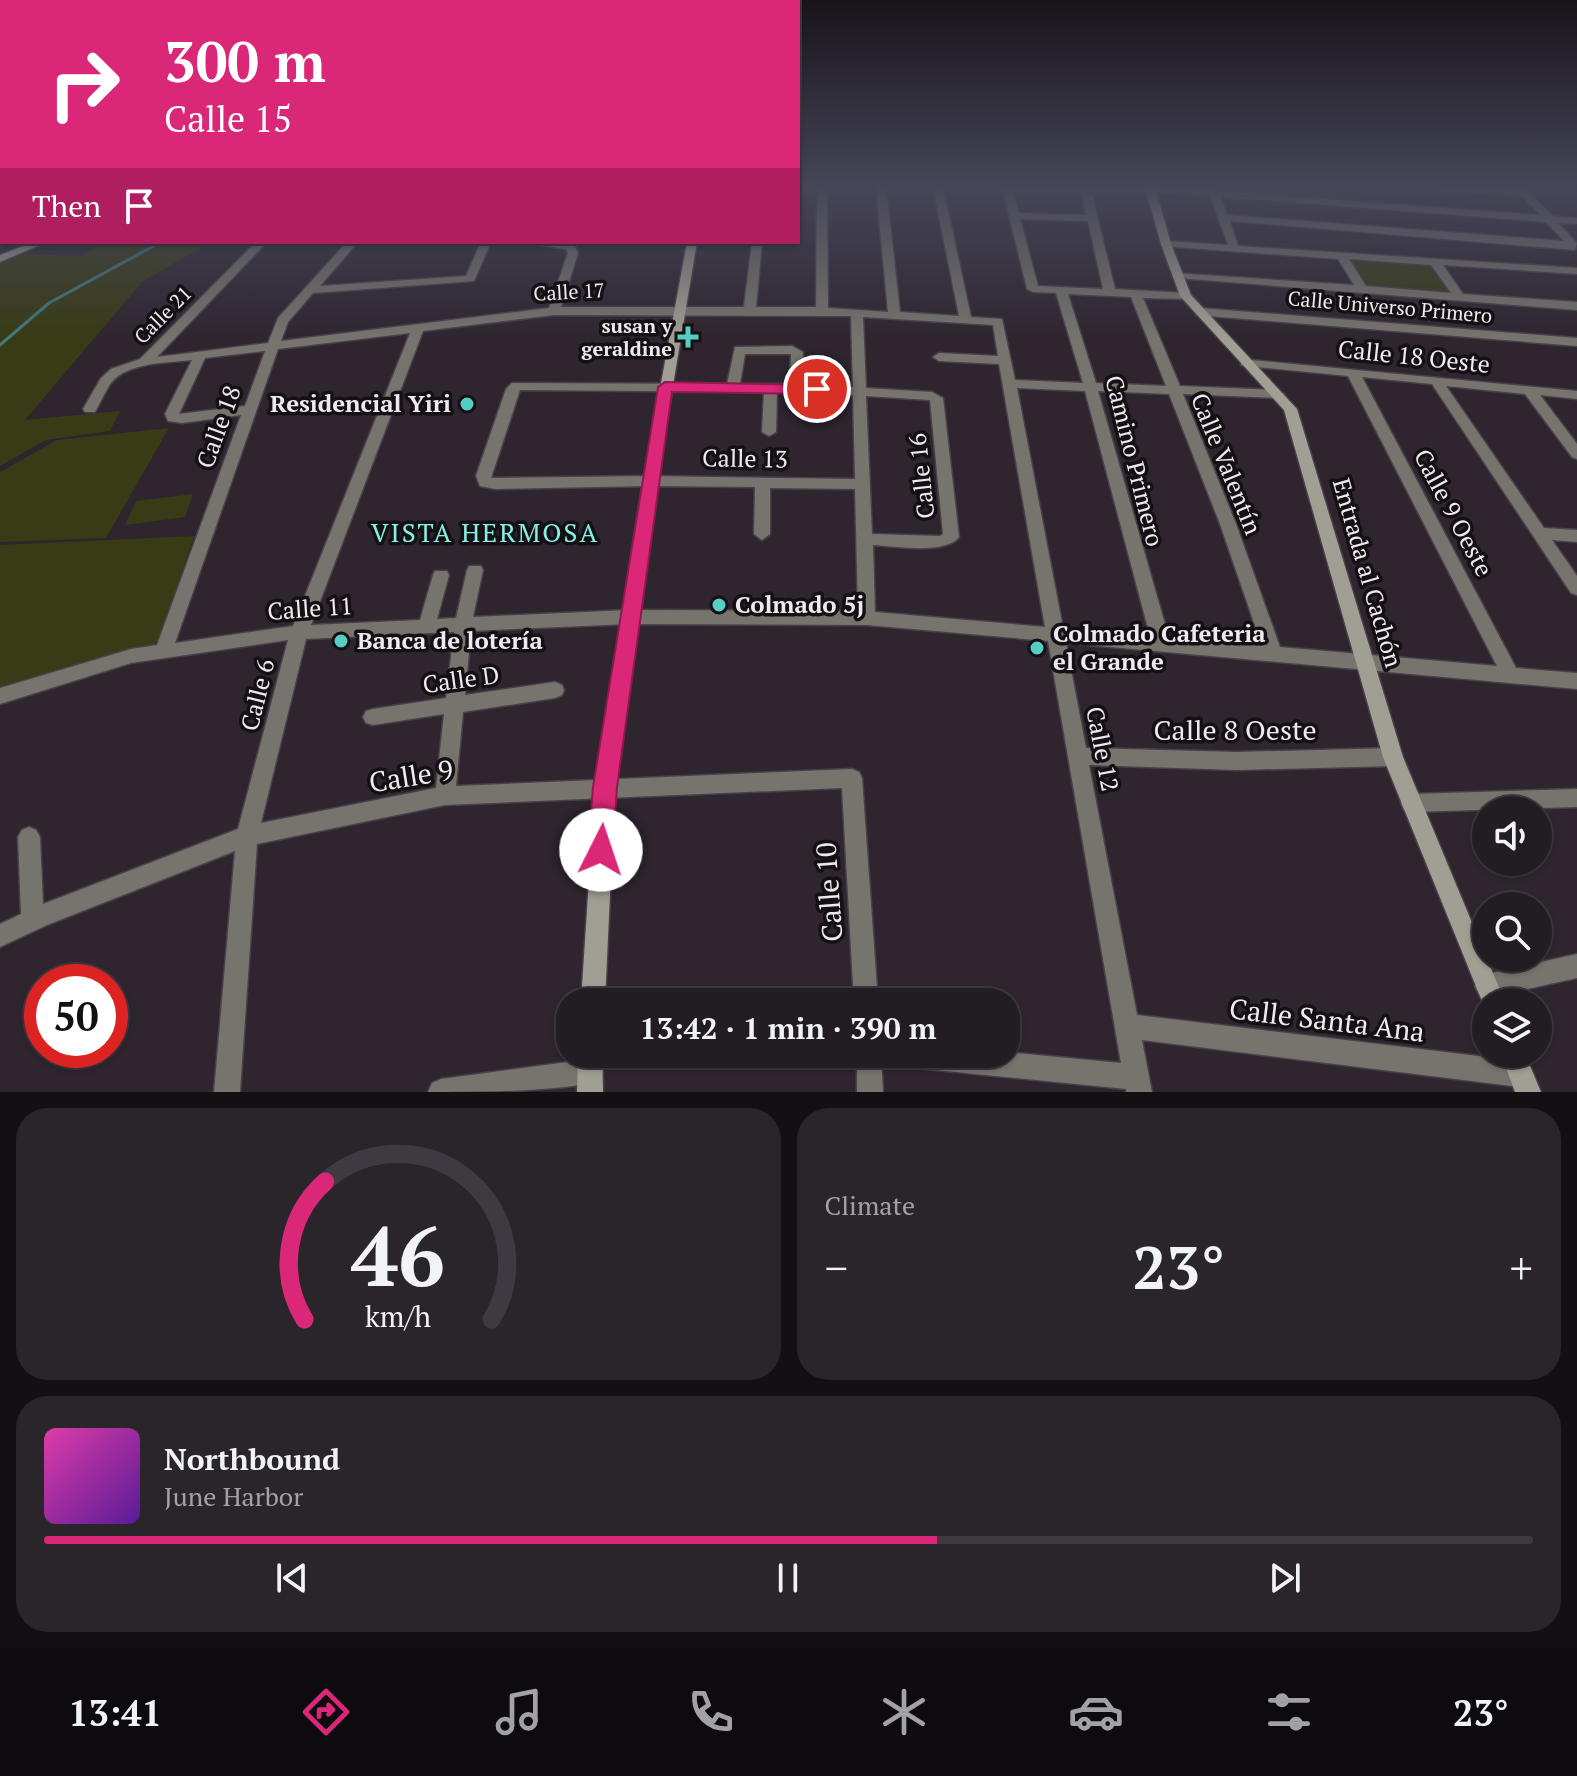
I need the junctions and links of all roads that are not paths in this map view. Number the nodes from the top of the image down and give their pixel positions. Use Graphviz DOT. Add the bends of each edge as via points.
graph roads {
  1 [pos="822,238"];
  2 [pos="886,238"];
  3 [pos="949,238"];
  4 [pos="1020,238"];
  5 [pos="1096,238"];
  6 [pos="1164,238"];
  7 [pos="1231,238"];
  8 [pos="1466,238"];
  9 [pos="37,244"];
  10 [pos="260,244"];
  11 [pos="351,244"];
  12 [pos="485,244"];
  13 [pos="565,244"];
  14 [pos="692,244"];
  15 [pos="757,244"];
  16 [pos="1166,244"];
  17 [pos="1575,247"];
  18 [pos="1234,248"];
  19 [pos="1341,255"];
  20 [pos="0,259"];
  21 [pos="1434,261"];
  22 [pos="1577,271"];
  23 [pos="1178,275"];
  24 [pos="1362,289"];
  25 [pos="308,290"];
  26 [pos="1061,291"];
  27 [pos="1110,293"];
  28 [pos="1136,294"];
  29 [pos="1186,296"];
  30 [pos="1460,297"];
  31 [pos="1577,306"];
  32 [pos="678,310"];
  33 [pos="750,310"];
  34 [pos="554,311"];
  35 [pos="822,311"];
  36 [pos="857,312"];
  37 [pos="1200,312"];
  38 [pos="894,315"];
  39 [pos="965,318"];
  40 [pos="998,322"];
  41 [pos="418,329"];
  42 [pos="1577,342"];
  43 [pos="274,346"];
  44 [pos="201,354"];
  45 [pos="939,357"];
  46 [pos="1005,360"];
  47 [pos="145,362"];
  48 [pos="1246,362"];
  49 [pos="1353,373"];
  50 [pos="1436,381"];
  51 [pos="1011,384"];
  52 [pos="1093,386"];
  53 [pos="665,387"];
  54 [pos="733,387"];
  55 [pos="771,388"];
  56 [pos="796,388"];
  57 [pos="1172,390"];
  58 [pos="1529,390"];
  59 [pos="861,392"];
  60 [pos="1277,394"];
  61 [pos="1577,395"];
  62 [pos="90,409"];
  63 [pos="247,410"];
  64 [pos="769,432"];
  65 [pos="1577,454"];
  66 [pos="650,481"];
  67 [pos="763,483"];
  68 [pos="861,484"];
  69 [pos="1540,533"];
  70 [pos="762,534"];
  71 [pos="1577,536"];
  72 [pos="865,539"];
  73 [pos="475,570"];
  74 [pos="441,575"];
  75 [pos="1577,589"];
  76 [pos="629,617"];
  77 [pos="867,618"];
  78 [pos="463,626"];
  79 [pos="426,628"];
  80 [pos="299,632"];
  81 [pos="1054,632"];
  82 [pos="1161,642"];
  83 [pos="164,649"];
  84 [pos="1273,652"];
  85 [pos="1363,660"];
  86 [pos="1510,674"];
  87 [pos="1577,681"];
  88 [pos="555,690"];
  89 [pos="0,696"];
  90 [pos="455,705"];
  91 [pos="373,717"];
  92 [pos="1077,756"];
  93 [pos="1393,757"];
  94 [pos="852,778"];
  95 [pos="605,787"];
  96 [pos="445,796"];
  97 [pos="1577,798"];
  98 [pos="1411,803"];
  99 [pos="247,836"];
  100 [pos="29,837"];
  101 [pos="33,920"];
  102 [pos="0,936"];
  103 [pos="1577,966"];
  104 [pos="594,988"];
  105 [pos="865,988"];
  106 [pos="1488,988"];
  107 [pos="1509,988"];
  108 [pos="1127,1026"];
  109 [pos="869,1068"];
  110 [pos="1009,1068"];
  111 [pos="590,1073"];
  112 [pos="1520,1073"];
  113 [pos="1138,1084"];
  114 [pos="227,1092"];
  115 [pos="441,1092"];
  116 [pos="870,1092"];
  1 -- 35 [label="street"];
  2 -- 38 [label="street"];
  3 -- 39 [label="street"];
  4 -- 26 [label="street" via="1032,288"];
  5 -- 27 [label="street"];
  6 -- 16 [label="street, Entrada al Cachón"];
  7 -- 18 [label="street"];
  8 -- 17 [label="street"];
  9 -- 20 [label="street"];
  10 -- 47 [label="street, Calle 21"];
  11 -- 25 [label="street, Calle 18"];
  12 -- 25 [label="street" via="474,275 459,282"];
  13 -- 34 [label="street" via="573,253"];
  14 -- 32 [label="street"];
  15 -- 33 [label="street"];
  16 -- 18 [label="street"];
  16 -- 23 [label="street, Entrada al Cachón"];
  18 -- 19 [label="street"];
  19 -- 21 [label="street"];
  19 -- 24 [label="street"];
  21 -- 22 [label="street"];
  21 -- 30 [label="street"];
  23 -- 24 [label="street"];
  23 -- 29 [label="street, Entrada al Cachón"];
  24 -- 30 [label="street"];
  25 -- 43 [label="street, Calle 18" via="282,321"];
  26 -- 27 [label="street"];
  26 -- 52 [label="street, Camino Primero"];
  27 -- 28 [label="street"];
  28 -- 29 [label="street"];
  28 -- 57 [label="street, Calle Valentín"];
  29 -- 37 [label="street, Entrada al Cachón"];
  30 -- 31 [label="street"];
  32 -- 33 [label="street, Calle 17"];
  32 -- 34 [label="street, Calle 17"];
  32 -- 53 [label="street"];
  33 -- 35 [label="street, Calle 17"];
  34 -- 41 [label="street, Calle 17"];
  35 -- 36 [label="street, Calle 17"];
  36 -- 38 [label="street, Calle 17"];
  36 -- 59 [label="street"];
  37 -- 42 [label="street, Calle Universo Primero"];
  37 -- 48 [label="street, Entrada al Cachón"];
  38 -- 39 [label="street, Calle 17"];
  39 -- 40 [label="street, Calle 17"];
  40 -- 46 [label="street, Calle 12"];
  41 -- 43 [label="street, Calle 17"];
  41 -- 80 [label="street, Calle 6"];
  43 -- 44 [label="street, Calle 17"];
  43 -- 63 [label="street, Calle 18"];
  44 -- 47 [label="street, Calle 17"];
  44 -- 63 [label="street" via="173,418"];
  45 -- 46 [label="street"];
  46 -- 51 [label="street, Calle 12"];
  47 -- 62 [label="street, Calle 21" via="116,372"];
  48 -- 49 [label="street, Calle 18 Oeste"];
  48 -- 60 [label="street, Entrada al Cachón"];
  49 -- 50 [label="street, Calle 18 Oeste"];
  49 -- 86 [label="street, Calle 9 Oeste"];
  50 -- 58 [label="street, Calle 18 Oeste"];
  50 -- 69 [label="street"];
  51 -- 52 [label="street"];
  51 -- 81 [label="street, Calle 12"];
  52 -- 57 [label="street"];
  52 -- 82 [label="street, Camino Primero"];
  53 -- 54 [label="street"];
  53 -- 66 [label="street"];
  53 -- 66 [label="street, Calle 13" via="517,386 483,476 485,482"];
  54 -- 55 [label="street"];
  54 -- 56 [label="street" via="739,350 792,350 797,352"];
  55 -- 56 [label="street"];
  55 -- 64 [label="street"];
  56 -- 59 [label="street"];
  57 -- 60 [label="street"];
  57 -- 84 [label="street, Calle Valentín" via="1228,524"];
  58 -- 61 [label="street, Calle 18 Oeste"];
  58 -- 65 [label="street"];
  59 -- 68 [label="street"];
  59 -- 72 [label="street, Calle 16" via="936,398 951,537 942,542"];
  60 -- 85 [label="street, Entrada al Cachón" via="1290,409"];
  63 -- 83 [label="street, Calle 18"];
  66 -- 67 [label="street, Calle 13"];
  66 -- 76 [label="street"];
  67 -- 68 [label="street, Calle 13"];
  67 -- 70 [label="street"];
  68 -- 72 [label="street"];
  69 -- 71 [label="street"];
  69 -- 75 [label="street"];
  72 -- 77 [label="street"];
  73 -- 78 [label="street"];
  74 -- 79 [label="street"];
  76 -- 77 [label="street, Calle 11"];
  76 -- 78 [label="street, Calle 11"];
  76 -- 95 [label="street"];
  77 -- 81 [label="street, Calle 11"];
  78 -- 79 [label="street, Calle 11"];
  78 -- 90 [label="street"];
  79 -- 80 [label="street, Calle 11"];
  80 -- 83 [label="street, Calle 11"];
  80 -- 99 [label="street, Calle 6"];
  81 -- 82 [label="street, Calle 11"];
  81 -- 92 [label="street, Calle 12"];
  82 -- 84 [label="street, Calle 11"];
  83 -- 89 [label="street, Calle 11"];
  84 -- 85 [label="street, Calle 11"];
  85 -- 86 [label="street, Calle 11"];
  85 -- 93 [label="street, Entrada al Cachón"];
  86 -- 87 [label="street, Calle 11"];
  88 -- 90 [label="street, Calle D"];
  90 -- 91 [label="street, Calle D"];
  90 -- 96 [label="street"];
  92 -- 93 [label="street, Calle 8 Oeste" via="1237,761"];
  92 -- 108 [label="street, Calle 12"];
  93 -- 98 [label="street, Entrada al Cachón"];
  94 -- 95 [label="street, Calle 9"];
  94 -- 105 [label="street, Calle 10"];
  95 -- 96 [label="street, Calle 9"];
  95 -- 104 [label="street"];
  96 -- 99 [label="street, Calle 9"];
  97 -- 98 [label="street"];
  98 -- 106 [label="street, Entrada al Cachón"];
  99 -- 101 [label="street, Calle 9"];
  99 -- 114 [label="street, Calle 6"];
  100 -- 101 [label="street"];
  101 -- 102 [label="street, Calle 9"];
  103 -- 107 [label="street"];
  108 -- 112 [label="street, Calle Santa Ana"];
  108 -- 113 [label="street, Calle 12"];
  109 -- 116 [label="street"];
  110 -- 113 [label="street"];
  111 -- 115 [label="street"];
}
